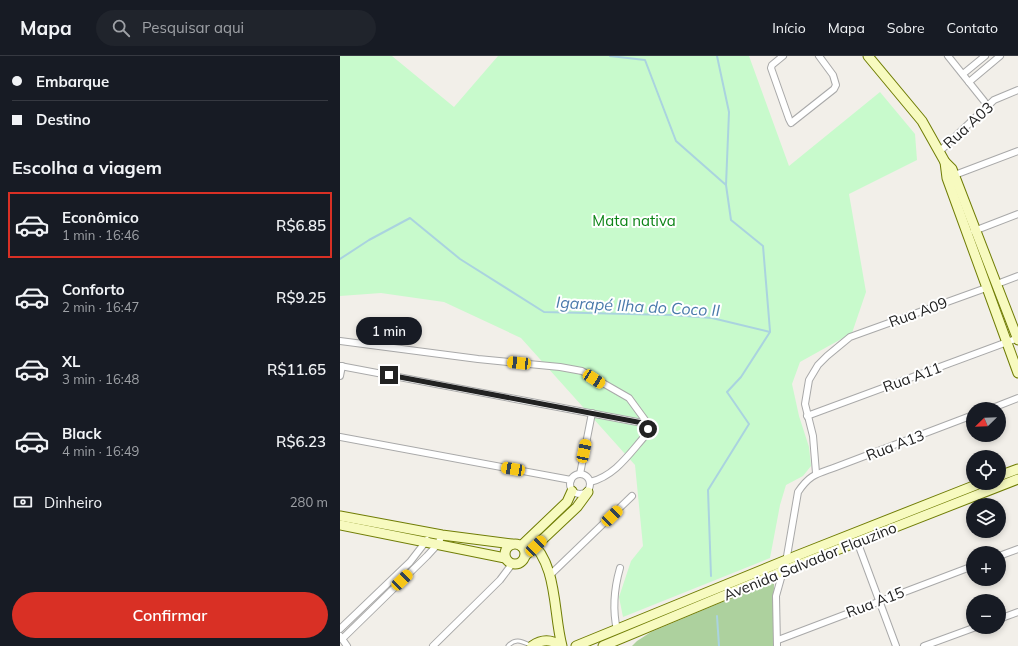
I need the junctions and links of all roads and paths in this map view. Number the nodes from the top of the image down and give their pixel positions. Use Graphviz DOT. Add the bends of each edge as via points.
graph roads {
  1 [pos="783,56"];
  2 [pos="828,56"];
  3 [pos="868,56"];
  4 [pos="948,56"];
  5 [pos="985,56"];
  6 [pos="1000,56"];
  7 [pos="821,58"];
  8 [pos="963,74"];
  9 [pos="969,82"];
  10 [pos="1018,90"];
  11 [pos="984,101"];
  12 [pos="940,151"];
  13 [pos="1018,151"];
  14 [pos="950,176"];
  15 [pos="1018,214"];
  16 [pos="971,232"];
  17 [pos="1018,276"];
  18 [pos="997,284"];
  19 [pos="986,288"];
  20 [pos="1018,338"];
  21 [pos="340,341"];
  22 [pos="1006,342"];
  23 [pos="341,366"];
  24 [pos="1018,373"];
  25 [pos="340,376"];
  26 [pos="1018,398"];
  27 [pos="1006,403"];
  28 [pos="592,413"];
  29 [pos="807,416"];
  30 [pos="966,418"];
  31 [pos="648,424"];
  32 [pos="340,437"];
  33 [pos="1018,468"];
  34 [pos="816,473"];
  35 [pos="1006,473"];
  36 [pos="580,474"];
  37 [pos="1018,479"];
  38 [pos="571,480"];
  39 [pos="590,482"];
  40 [pos="966,489"];
  41 [pos="572,491"];
  42 [pos="588,492"];
  43 [pos="632,496"];
  44 [pos="340,516"];
  45 [pos="340,525"];
  46 [pos="430,533"];
  47 [pos="442,535"];
  48 [pos="529,540"];
  49 [pos="857,541"];
  50 [pos="426,542"];
  51 [pos="438,544"];
  52 [pos="512,544"];
  53 [pos="521,546"];
  54 [pos="536,546"];
  55 [pos="1018,549"];
  56 [pos="1006,553"];
  57 [pos="525,556"];
  58 [pos="505,558"];
  59 [pos="787,560"];
  60 [pos="512,564"];
  61 [pos="620,568"];
  62 [pos="966,569"];
  63 [pos="783,570"];
  64 [pos="549,576"];
  65 [pos="879,600"];
  66 [pos="1018,612"];
  67 [pos="1006,616"];
  68 [pos="340,629"];
  69 [pos="617,630"];
  70 [pos="966,631"];
  71 [pos="341,638"];
  72 [pos="778,643"];
  73 [pos="347,646"];
  74 [pos="433,646"];
  75 [pos="508,646"];
  76 [pos="532,646"];
  77 [pos="561,646"];
  78 [pos="576,646"];
  79 [pos="603,646"];
  80 [pos="896,646"];
  81 [pos="924,646"];
  1 -- 7 [label="street" via="771,68 788,119 792,122 834,89 836,84 833,75"];
  2 -- 7 [label="street"];
  3 -- 12 [label="street" via="922,121"];
  4 -- 8 [label="street"];
  5 -- 8 [label="street"];
  6 -- 9 [label="street"];
  8 -- 9 [label="street"];
  9 -- 11 [label="street"];
  10 -- 12 [label="street, Rua A03" via="994,100"];
  12 -- 14 [label="street"];
  13 -- 14 [label="street"];
  14 -- 16 [label="street"];
  15 -- 16 [label="street"];
  16 -- 18 [label="street"];
  16 -- 19 [label="street"];
  17 -- 18 [label="street"];
  18 -- 20 [label="street"];
  19 -- 22 [label="street"];
  19 -- 29 [label="street, Rua A09" via="850,337 834,348 813,373 804,404"];
  20 -- 22 [label="street, Rua A11"];
  21 -- 31 [label="street" via="582,371 629,398"];
  22 -- 24 [label="street"];
  22 -- 29 [label="street, Rua A11"];
  23 -- 25 [label="street"];
  23 -- 28 [label="street"];
  26 -- 27 [label="street"];
  28 -- 31 [label="street"];
  28 -- 36 [label="street"];
  29 -- 34 [label="street, Rua A09" via="814,436"];
  30 -- 34 [label="street, Rua A13"];
  31 -- 39 [label="street" via="645,436 612,472"];
  32 -- 38 [label="street"];
  33 -- 35 [label="street"];
  34 -- 59 [label="street" via="798,492"];
  36 -- 38 [label="street"];
  36 -- 39 [label="street" via="586,476"];
  37 -- 49 [label="street, Avenida Salvador Flauzino"];
  38 -- 41 [label="street"];
  39 -- 42 [label="street"];
  40 -- 59 [label="street, Avenida Salvador Flauzino"];
  41 -- 42 [label="street" via="582,495"];
  41 -- 48 [label="street" via="567,502"];
  42 -- 54 [label="street" via="577,507"];
  43 -- 64 [label="street"];
  44 -- 46 [label="street"];
  45 -- 50 [label="street"];
  46 -- 47 [label="street"];
  46 -- 50 [label="street"];
  47 -- 51 [label="street"];
  47 -- 52 [label="street"];
  48 -- 53 [label="street"];
  48 -- 54 [label="street"];
  49 -- 63 [label="street, Avenida Salvador Flauzino"];
  49 -- 65 [label="street"];
  50 -- 51 [label="street"];
  50 -- 68 [label="street" via="410,562"];
  51 -- 58 [label="street"];
  51 -- 71 [label="street"];
  52 -- 53 [label="street"];
  52 -- 58 [label="street" via="505,551"];
  53 -- 57 [label="street"];
  54 -- 57 [label="street"];
  54 -- 64 [label="street"];
  55 -- 56 [label="street"];
  57 -- 60 [label="street" via="520,563"];
  58 -- 60 [label="street"];
  59 -- 63 [label="street"];
  59 -- 69 [label="street, Avenida Salvador Flauzino"];
  60 -- 74 [label="street" via="500,580"];
  61 -- 69 [label="street" via="613,607"];
  62 -- 65 [label="street, Rua A15"];
  63 -- 72 [label="street" via="776,596"];
  63 -- 79 [label="street, Avenida Salvador Flauzino"];
  64 -- 77 [label="street"];
  65 -- 72 [label="street, Rua A15"];
  65 -- 80 [label="street"];
  66 -- 67 [label="street"];
  69 -- 78 [label="street, Avenida Salvador Flauzino"];
  70 -- 81 [label="street"];
  71 -- 73 [label="street"];
  75 -- 76 [label="lane" via="519,640"];
  76 -- 77 [label="street" via="544,640 556,642"];
}
